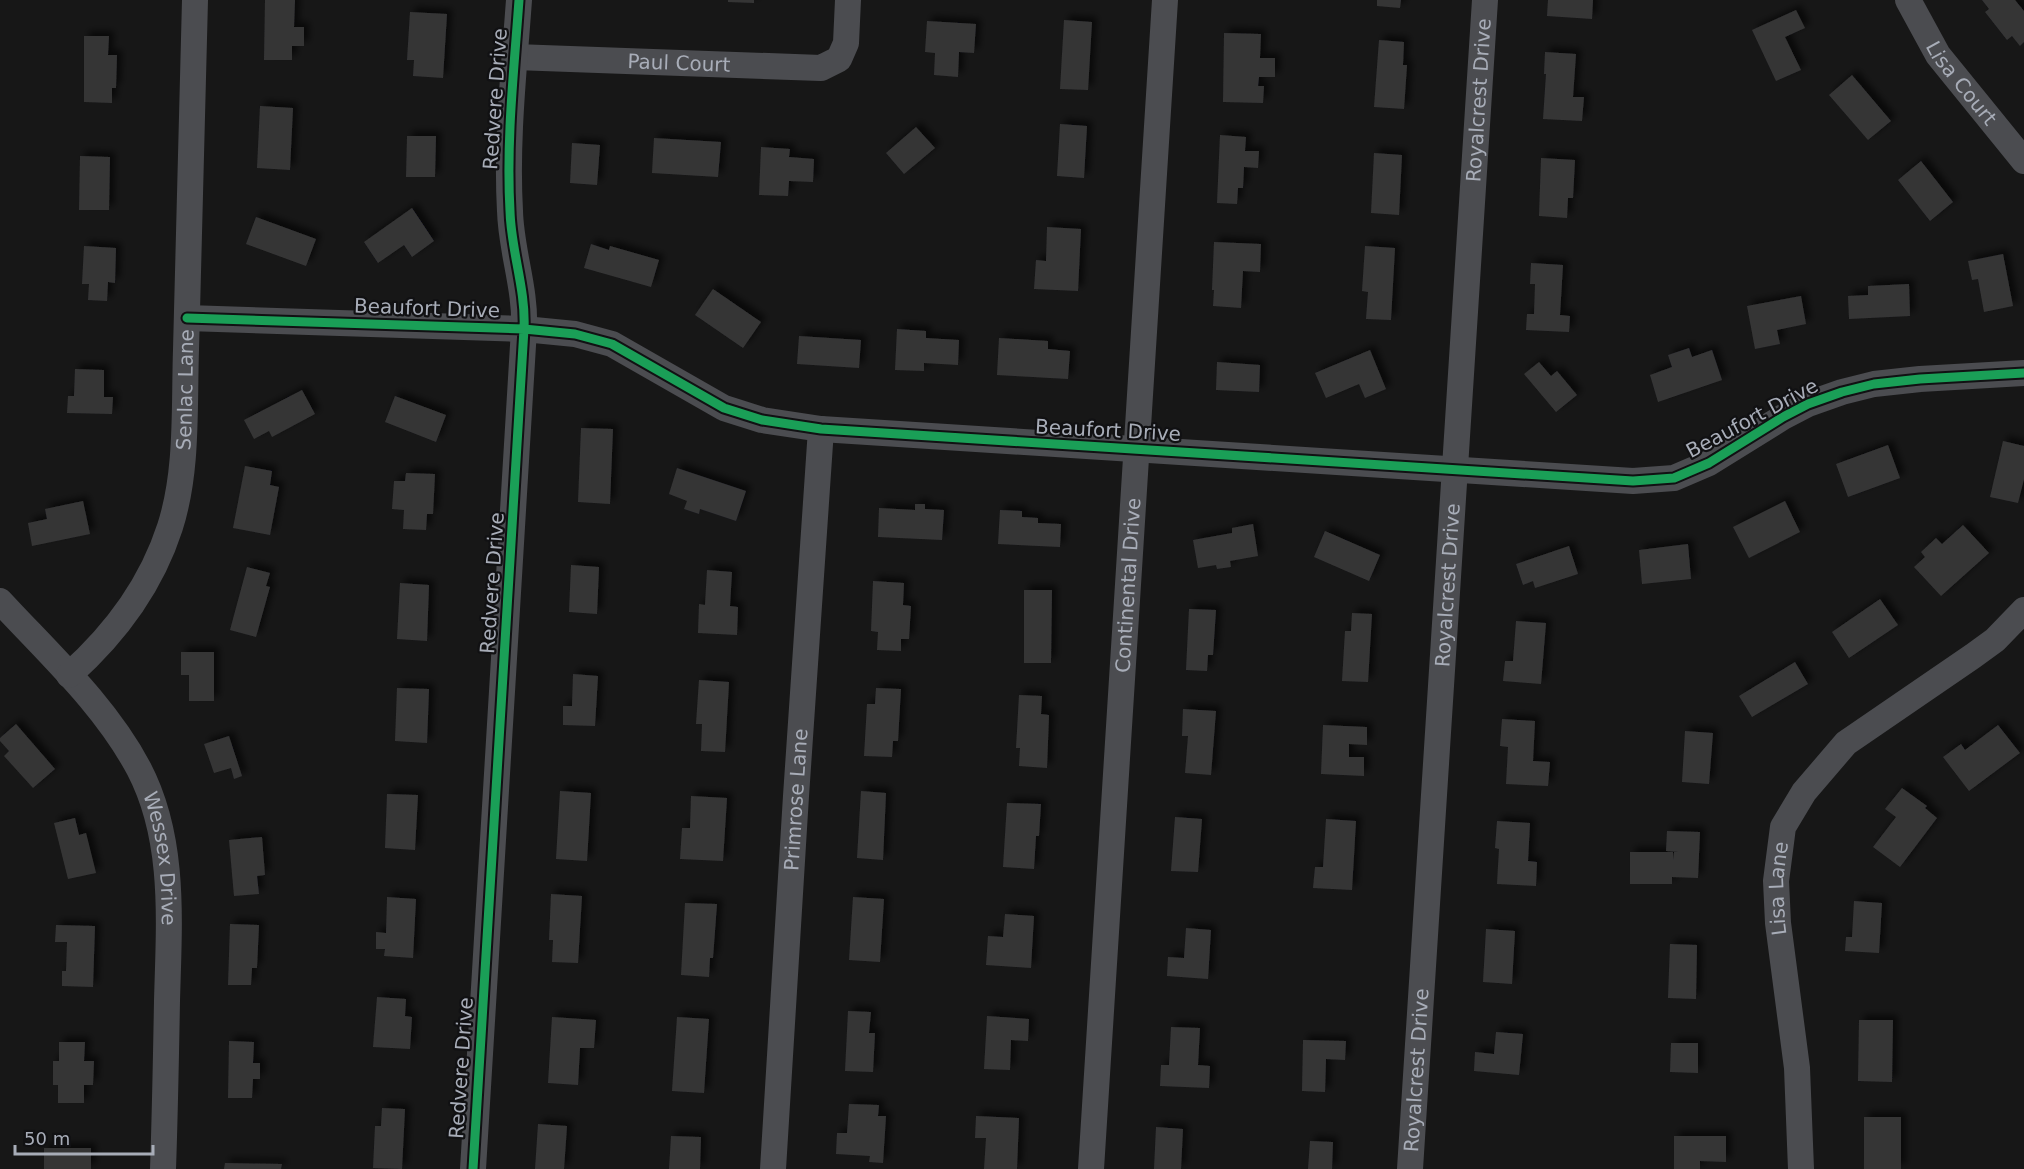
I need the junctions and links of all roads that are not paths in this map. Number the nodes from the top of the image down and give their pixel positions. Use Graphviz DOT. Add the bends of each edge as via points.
graph roads {
  1 [pos="195,0"];
  2 [pos="519,0"];
  3 [pos="848,0"];
  4 [pos="1165,0"];
  5 [pos="1485,0"];
  6 [pos="1908,0"];
  7 [pos="515,57"];
  8 [pos="2024,160"];
  9 [pos="187,318"];
  10 [pos="524,329"];
  11 [pos="2024,373"];
  12 [pos="821,429"];
  13 [pos="1136,449"];
  14 [pos="1455,469"];
  15 [pos="0,601"];
  16 [pos="2024,610"];
  17 [pos="69,675"];
  18 [pos="163,1169"];
  19 [pos="473,1169"];
  20 [pos="773,1169"];
  21 [pos="1091,1169"];
  22 [pos="1410,1169"];
  23 [pos="1801,1169"];
  1 -- 9 [label="street, Senlac Lane"];
  2 -- 7 [label="street, Redvere Drive"];
  3 -- 7 [label="street, Paul Court" via="846,43 839,59 821,68"];
  4 -- 13 [label="street, Continental Drive"];
  5 -- 14 [label="street, Royalcrest Drive"];
  6 -- 8 [label="street, Lisa Court" via="1938,55"];
  7 -- 10 [label="street, Redvere Drive" via="508,180 510,227 525,307"];
  9 -- 10 [label="street, Beaufort Drive"];
  9 -- 17 [label="street, Senlac Lane" via="182,453 171,525 155,567 127,614 96,651"];
  10 -- 12 [label="street, Beaufort Drive" via="575,334 612,344 724,408 762,420"];
  10 -- 19 [label="street, Redvere Drive"];
  11 -- 14 [label="street, Beaufort Drive" via="1920,379 1842,392 1808,404 1709,463 1674,478 1592,480"];
  12 -- 13 [label="street, Beaufort Drive"];
  12 -- 20 [label="street, Primrose Lane"];
  13 -- 14 [label="street, Beaufort Drive"];
  13 -- 21 [label="street, Continental Drive"];
  14 -- 22 [label="street, Royalcrest Drive"];
  15 -- 17 [label="street, Wessex Drive"];
  16 -- 23 [label="street, Lisa Lane" via="1973,657 1846,743 1804,792 1784,827 1776,881 1797,1068"];
  17 -- 18 [label="street, Wessex Drive" via="109,721 139,770 159,819 167,870 168,947"];
}
